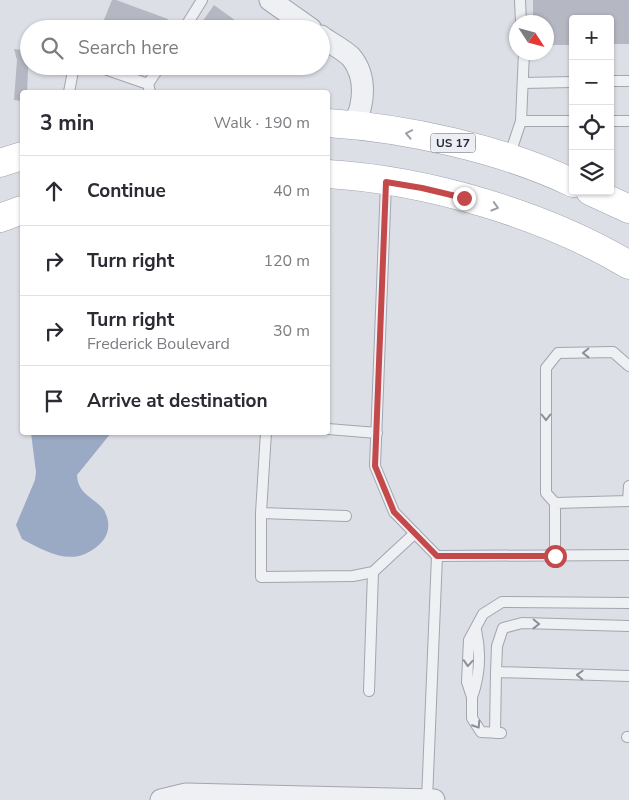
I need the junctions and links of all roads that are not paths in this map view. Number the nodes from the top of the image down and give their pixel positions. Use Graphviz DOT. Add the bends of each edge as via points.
graph roads {
  1 [pos="202,0"];
  2 [pos="270,0"];
  3 [pos="520,0"];
  4 [pos="521,15"];
  5 [pos="190,20"];
  6 [pos="298,20"];
  7 [pos="330,42"];
  8 [pos="524,60"];
  9 [pos="72,75"];
  10 [pos="118,75"];
  11 [pos="156,75"];
  12 [pos="614,81"];
  13 [pos="629,81"];
  14 [pos="523,82"];
  15 [pos="569,82"];
  16 [pos="149,88"];
  17 [pos="69,90"];
  18 [pos="521,121"];
  19 [pos="569,121"];
  20 [pos="614,121"];
  21 [pos="629,121"];
  22 [pos="340,124"];
  23 [pos="20,157"];
  24 [pos="508,158"];
  25 [pos="0,164"];
  26 [pos="330,174"];
  27 [pos="569,181"];
  28 [pos="386,182"];
  29 [pos="599,195"];
  30 [pos="629,209"];
  31 [pos="20,211"];
  32 [pos="0,218"];
  33 [pos="629,265"];
  34 [pos="629,366"];
  35 [pos="330,429"];
  36 [pos="377,433"];
  37 [pos="266,435"];
  38 [pos="629,486"];
  39 [pos="628,501"];
  40 [pos="555,503"];
  41 [pos="261,513"];
  42 [pos="346,516"];
  43 [pos="415,533"];
  44 [pos="629,555"];
  45 [pos="437,556"];
  46 [pos="555,556"];
  47 [pos="373,572"];
  48 [pos="629,603"];
  49 [pos="629,626"];
  50 [pos="496,672"];
  51 [pos="629,676"];
  52 [pos="369,690"];
  53 [pos="402,799"];
  54 [pos="161,800"];
  55 [pos="427,800"];
  56 [pos="434,800"];
  1 -- 5 [label="lane"];
  2 -- 6 [label="street"];
  3 -- 4 [label="lane"];
  7 -- 22 [label="street" via="351,57 363,88 357,118"];
  8 -- 14 [label="lane"];
  9 -- 17 [label="lane"];
  10 -- 16 [label="lane"];
  11 -- 16 [label="lane"];
  12 -- 13 [label="lane"];
  14 -- 15 [label="lane"];
  14 -- 18 [label="lane"];
  18 -- 19 [label="lane"];
  18 -- 24 [label="lane"];
  20 -- 21 [label="lane"];
  24 -- 22 [label="main road, US 17, one-way" via="447,141"];
  23 -- 25 [label="main road"];
  24 -- 27 [label="main road, US 17"];
  26 -- 28 [label="main road"];
  28 -- 33 [label="main road, one-way" via="504,210 561,231"];
  28 -- 36 [label="lane"];
  29 -- 30 [label="main road"];
  31 -- 32 [label="main road"];
  34 -- 40 [label="lane, one-way" via="613,352 558,353 546,368 546,493"];
  35 -- 36 [label="lane"];
  36 -- 43 [label="lane" via="375,466 394,512"];
  37 -- 41 [label="lane"];
  38 -- 39 [label="lane"];
  39 -- 40 [label="lane"];
  40 -- 46 [label="lane"];
  41 -- 42 [label="lane"];
  41 -- 47 [label="lane" via="261,577 353,576"];
  43 -- 45 [label="lane"];
  43 -- 47 [label="lane"];
  44 -- 46 [label="lane"];
  45 -- 46 [label="lane"];
  45 -- 55 [label="lane"];
  47 -- 52 [label="lane"];
  48 -- 50 [label="lane, one-way" via="502,602 483,614 476,630 480,647 477,683 472,697 472,718 481,732 498,733"];
  50 -- 49 [label="lane, one-way" via="503,628 522,623"];
  51 -- 50 [label="lane, one-way"];
  53 -- 54 [label="street" via="186,794"];
  53 -- 55 [label="street"];
  55 -- 56 [label="street"];
}
